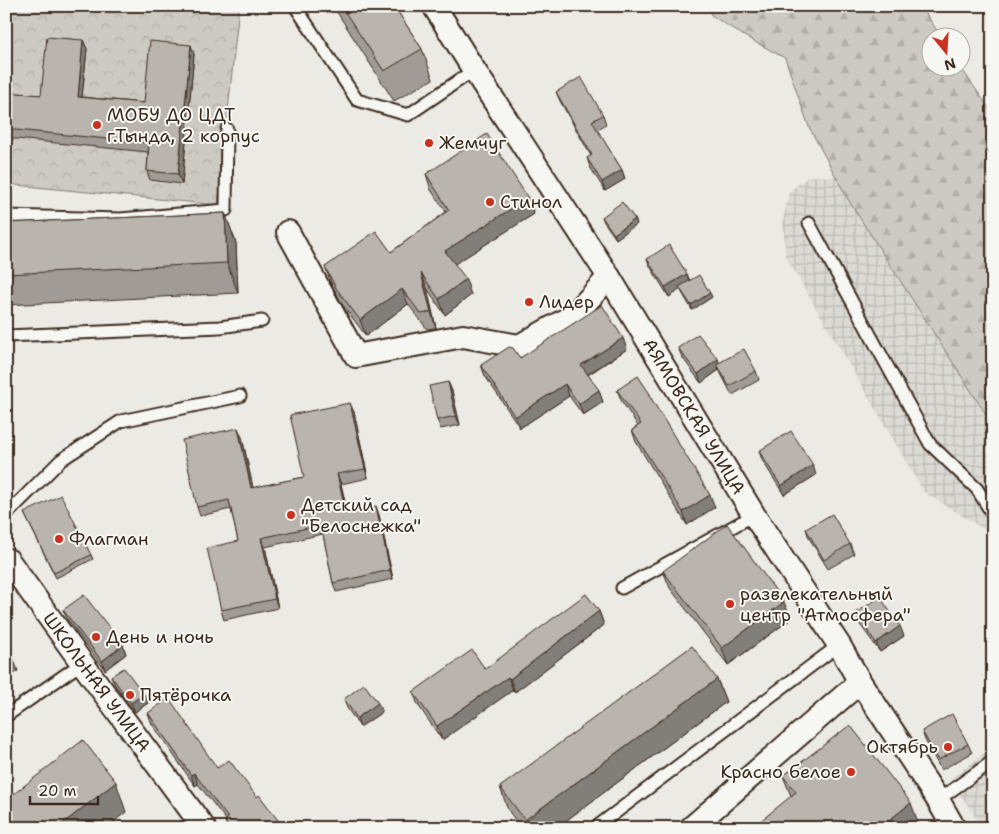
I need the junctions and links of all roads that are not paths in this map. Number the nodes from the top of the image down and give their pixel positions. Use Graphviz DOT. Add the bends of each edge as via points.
graph roads {
  1 [pos="295,6"];
  2 [pos="434,6"];
  3 [pos="474,70"];
  4 [pos="227,129"];
  5 [pos="6,216"];
  6 [pos="809,223"];
  7 [pos="288,232"];
  8 [pos="609,277"];
  9 [pos="262,321"];
  10 [pos="6,336"];
  11 [pos="240,396"];
  12 [pos="6,515"];
  13 [pos="754,515"];
  14 [pos="993,515"];
  15 [pos="7,557"];
  16 [pos="622,588"];
  17 [pos="839,646"];
  18 [pos="82,663"];
  19 [pos="860,682"];
  20 [pos="6,716"];
  21 [pos="993,761"];
  22 [pos="938,800"];
  23 [pos="198,825"];
  24 [pos="595,828"];
  25 [pos="690,828"];
  26 [pos="954,828"];
  1 -- 3 [label="lane" via="357,100 408,115"];
  2 -- 3 [label="street, АЯМОВСКАЯ УЛИЦА"];
  3 -- 8 [label="street, АЯМОВСКАЯ УЛИЦА"];
  4 -- 5 [label="lane" via="226,210 120,219"];
  6 -- 14 [label="lane" via="930,444 977,489"];
  7 -- 8 [label="street" via="356,356 463,336 519,346 574,315"];
  8 -- 13 [label="street, АЯМОВСКАЯ УЛИЦА"];
  9 -- 10 [label="lane" via="220,327"];
  11 -- 12 [label="lane" via="121,421 61,460"];
  13 -- 16 [label="lane"];
  13 -- 17 [label="street, АЯМОВСКАЯ УЛИЦА"];
  15 -- 18 [label="street, ШКОЛЬНАЯ УЛИЦА"];
  17 -- 19 [label="street, АЯМОВСКАЯ УЛИЦА"];
  17 -- 24 [label="lane"];
  18 -- 20 [label="lane"];
  18 -- 23 [label="street, ШКОЛЬНАЯ УЛИЦА"];
  19 -- 22 [label="street, АЯМОВСКАЯ УЛИЦА"];
  19 -- 25 [label="street"];
  21 -- 22 [label="lane"];
  22 -- 26 [label="street, АЯМОВСКАЯ УЛИЦА"];
}
